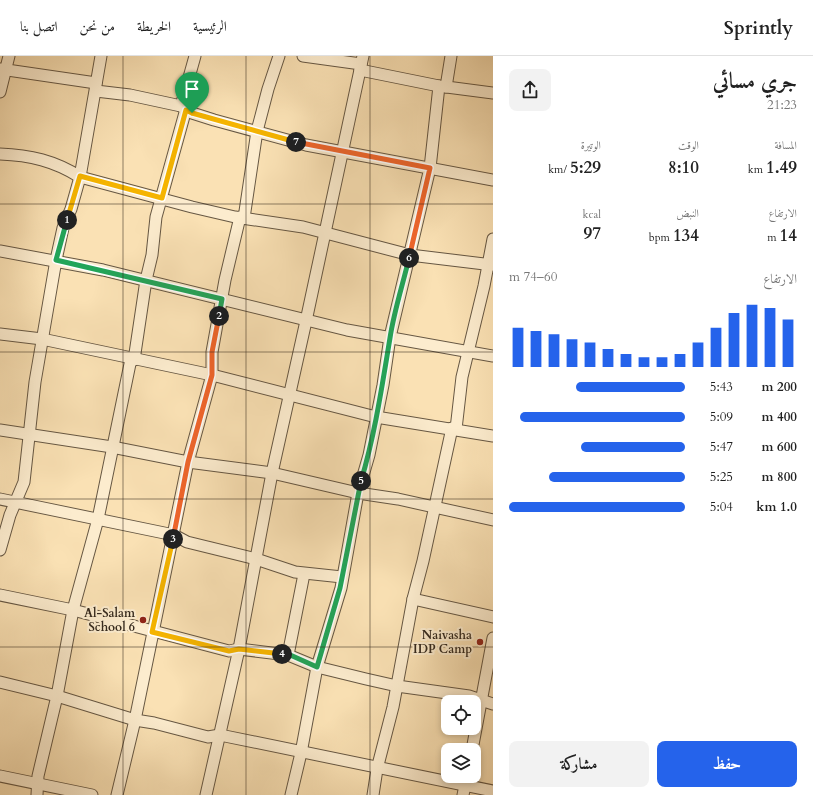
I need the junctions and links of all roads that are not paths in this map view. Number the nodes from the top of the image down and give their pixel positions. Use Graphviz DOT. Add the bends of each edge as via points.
graph roads {
  1 [pos="9,56"];
  2 [pos="101,56"];
  3 [pos="195,56"];
  4 [pos="279,56"];
  5 [pos="303,56"];
  6 [pos="451,56"];
  7 [pos="361,63"];
  8 [pos="3,69"];
  9 [pos="442,86"];
  10 [pos="96,87"];
  11 [pos="0,92"];
  12 [pos="493,93"];
  13 [pos="184,108"];
  14 [pos="257,131"];
  15 [pos="342,152"];
  16 [pos="0,154"];
  17 [pos="430,168"];
  18 [pos="80,176"];
  19 [pos="493,180"];
  20 [pos="162,198"];
  21 [pos="242,218"];
  22 [pos="325,234"];
  23 [pos="493,239"];
  24 [pos="0,251"];
  25 [pos="410,254"];
  26 [pos="56,260"];
  27 [pos="491,265"];
  28 [pos="146,280"];
  29 [pos="222,299"];
  30 [pos="306,321"];
  31 [pos="0,334"];
  32 [pos="390,336"];
  33 [pos="42,339"];
  34 [pos="468,352"];
  35 [pos="493,356"];
  36 [pos="133,359"];
  37 [pos="212,375"];
  38 [pos="290,394"];
  39 [pos="376,416"];
  40 [pos="454,428"];
  41 [pos="0,430"];
  42 [pos="30,435"];
  43 [pos="493,436"];
  44 [pos="112,447"];
  45 [pos="188,462"];
  46 [pos="272,473"];
  47 [pos="358,493"];
  48 [pos="0,499"];
  49 [pos="16,503"];
  50 [pos="435,507"];
  51 [pos="98,519"];
  52 [pos="493,520"];
  53 [pos="174,535"];
  54 [pos="0,550"];
  55 [pos="256,559"];
  56 [pos="304,574"];
  57 [pos="342,577"];
  58 [pos="0,595"];
  59 [pos="413,599"];
  60 [pos="73,610"];
  61 [pos="493,617"];
  62 [pos="152,632"];
  63 [pos="493,638"];
  64 [pos="239,649"];
  65 [pos="288,654"];
  66 [pos="317,667"];
  67 [pos="0,682"];
  68 [pos="397,686"];
  69 [pos="57,696"];
  70 [pos="482,701"];
  71 [pos="493,704"];
  72 [pos="135,720"];
  73 [pos="220,735"];
  74 [pos="473,743"];
  75 [pos="301,753"];
  76 [pos="377,769"];
  77 [pos="0,776"];
  78 [pos="465,785"];
  79 [pos="38,790"];
  80 [pos="493,791"];
  81 [pos="92,795"];
  82 [pos="117,795"];
  83 [pos="206,795"];
  84 [pos="291,795"];
  85 [pos="373,795"];
  1 -- 8 [label="street"];
  2 -- 10 [label="street"];
  3 -- 13 [label="street"];
  4 -- 14 [label="street"];
  5 -- 7 [label="street"];
  6 -- 9 [label="street"];
  7 -- 9 [label="street"];
  7 -- 15 [label="street"];
  8 -- 10 [label="street"];
  8 -- 11 [label="street"];
  9 -- 12 [label="street"];
  9 -- 17 [label="street"];
  10 -- 13 [label="street"];
  10 -- 18 [label="street"];
  13 -- 14 [label="street" via="214,120"];
  13 -- 20 [label="street"];
  14 -- 15 [label="street"];
  14 -- 21 [label="street"];
  15 -- 17 [label="street"];
  15 -- 22 [label="street"];
  16 -- 18 [label="street" via="25,155 44,160"];
  17 -- 19 [label="street"];
  17 -- 25 [label="street"];
  18 -- 20 [label="street"];
  18 -- 26 [label="street" via="63,228"];
  20 -- 21 [label="street"];
  20 -- 28 [label="street" via="156,217 152,255"];
  21 -- 22 [label="street" via="291,225"];
  21 -- 29 [label="street"];
  22 -- 25 [label="street"];
  22 -- 30 [label="street"];
  23 -- 27 [label="street"];
  24 -- 26 [label="street"];
  25 -- 27 [label="street"];
  25 -- 32 [label="street"];
  26 -- 28 [label="street"];
  26 -- 33 [label="street"];
  27 -- 34 [label="street"];
  28 -- 29 [label="street"];
  28 -- 36 [label="street"];
  29 -- 30 [label="street"];
  29 -- 37 [label="street" via="212,352"];
  30 -- 32 [label="street"];
  30 -- 38 [label="street"];
  31 -- 33 [label="street"];
  32 -- 34 [label="street"];
  32 -- 39 [label="street"];
  33 -- 36 [label="street"];
  33 -- 42 [label="street"];
  34 -- 35 [label="street"];
  34 -- 40 [label="street"];
  36 -- 37 [label="street"];
  36 -- 44 [label="street"];
  37 -- 38 [label="street"];
  37 -- 45 [label="street"];
  38 -- 39 [label="street"];
  38 -- 46 [label="street"];
  39 -- 40 [label="street"];
  39 -- 47 [label="street" via="369,455"];
  40 -- 43 [label="street"];
  40 -- 50 [label="street"];
  41 -- 42 [label="street"];
  42 -- 44 [label="street"];
  42 -- 49 [label="street" via="24,482"];
  44 -- 45 [label="street"];
  44 -- 51 [label="street"];
  45 -- 46 [label="street"];
  45 -- 53 [label="street"];
  46 -- 47 [label="street"];
  46 -- 55 [label="street"];
  47 -- 50 [label="street"];
  47 -- 57 [label="street"];
  48 -- 49 [label="street"];
  49 -- 51 [label="street"];
  49 -- 54 [label="street"];
  50 -- 52 [label="street"];
  50 -- 59 [label="street"];
  51 -- 53 [label="street"];
  51 -- 60 [label="street"];
  53 -- 55 [label="street" via="187,542"];
  53 -- 62 [label="street"];
  55 -- 56 [label="street"];
  55 -- 64 [label="street"];
  56 -- 57 [label="street"];
  56 -- 65 [label="street"];
  57 -- 66 [label="street"];
  58 -- 60 [label="street"];
  59 -- 61 [label="street"];
  59 -- 68 [label="street"];
  60 -- 62 [label="street"];
  60 -- 69 [label="street"];
  62 -- 64 [label="street" via="229,651"];
  62 -- 72 [label="street"];
  63 -- 70 [label="street"];
  64 -- 65 [label="street"];
  64 -- 73 [label="street"];
  65 -- 66 [label="street"];
  66 -- 68 [label="street"];
  66 -- 75 [label="street"];
  67 -- 69 [label="street"];
  68 -- 70 [label="street" via="470,696"];
  68 -- 76 [label="street"];
  69 -- 72 [label="street"];
  69 -- 79 [label="street" via="38,776"];
  70 -- 71 [label="street"];
  70 -- 74 [label="street"];
  72 -- 73 [label="street" via="208,737"];
  72 -- 82 [label="street"];
  73 -- 75 [label="street"];
  73 -- 83 [label="street"];
  75 -- 76 [label="street"];
  75 -- 84 [label="street"];
  76 -- 78 [label="street"];
  76 -- 85 [label="street"];
  77 -- 79 [label="street"];
  78 -- 80 [label="street"];
  79 -- 81 [label="street"];
}
